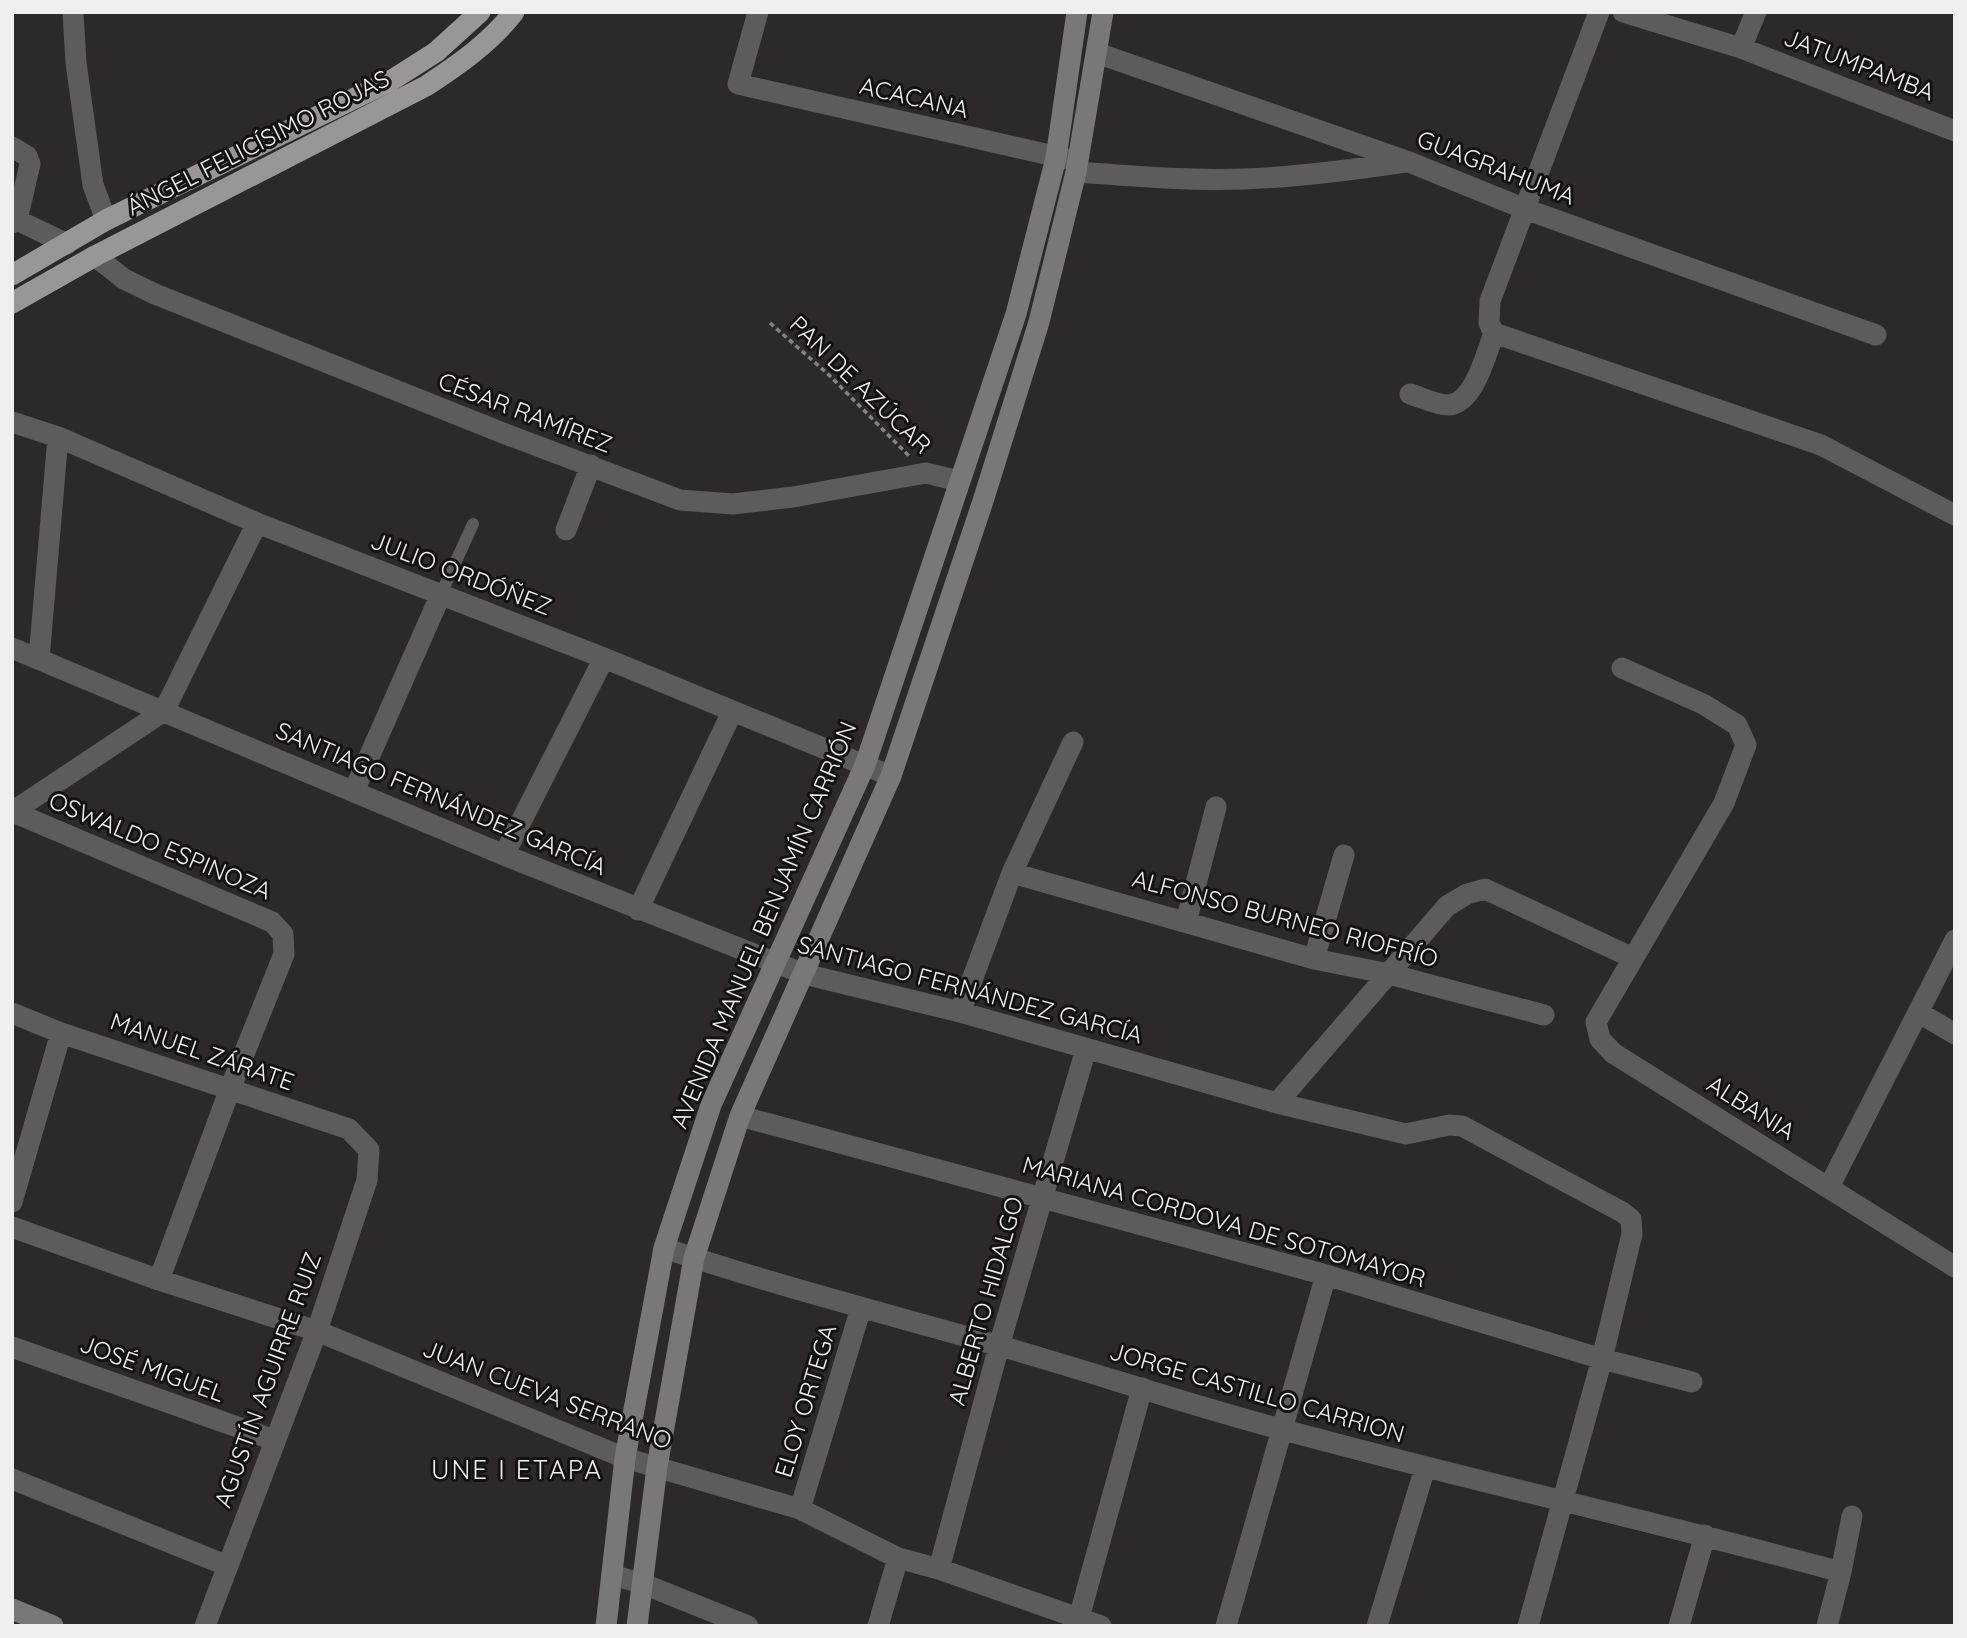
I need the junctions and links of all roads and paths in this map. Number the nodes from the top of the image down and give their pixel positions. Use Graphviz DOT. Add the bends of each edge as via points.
graph roads {
  1 [pos="73,12"];
  2 [pos="480,12"];
  3 [pos="514,12"];
  4 [pos="758,12"];
  5 [pos="1077,12"];
  6 [pos="1103,12"];
  7 [pos="1600,12"];
  8 [pos="1623,12"];
  9 [pos="1756,12"];
  10 [pos="1741,48"];
  11 [pos="1097,53"];
  12 [pos="1955,131"];
  13 [pos="12,147"];
  14 [pos="1056,158"];
  15 [pos="1409,162"];
  16 [pos="1077,166"];
  17 [pos="1525,209"];
  18 [pos="106,220"];
  19 [pos="14,222"];
  20 [pos="67,244"];
  21 [pos="96,256"];
  22 [pos="12,275"];
  23 [pos="12,303"];
  24 [pos="770,323"];
  25 [pos="1494,334"];
  26 [pos="1876,335"];
  27 [pos="1410,394"];
  28 [pos="12,422"];
  29 [pos="58,437"];
  30 [pos="591,466"];
  31 [pos="926,473"];
  32 [pos="960,481"];
  33 [pos="1955,514"];
  34 [pos="257,523"];
  35 [pos="473,524"];
  36 [pos="566,530"];
  37 [pos="441,594"];
  38 [pos="12,648"];
  39 [pos="604,658"];
  40 [pos="39,659"];
  41 [pos="1622,668"];
  42 [pos="164,710"];
  43 [pos="732,712"];
  44 [pos="1073,742"];
  45 [pos="865,765"];
  46 [pos="891,776"];
  47 [pos="354,791"];
  48 [pos="1216,807"];
  49 [pos="13,812"];
  50 [pos="1344,855"];
  51 [pos="505,856"];
  52 [pos="1012,873"];
  53 [pos="638,910"];
  54 [pos="1186,922"];
  55 [pos="1955,940"];
  56 [pos="1633,958"];
  57 [pos="1314,959"];
  58 [pos="775,964"];
  59 [pos="804,974"];
  60 [pos="1389,974"];
  61 [pos="960,1012"];
  62 [pos="1918,1012"];
  63 [pos="12,1013"];
  64 [pos="1544,1015"];
  65 [pos="61,1033"];
  66 [pos="1955,1034"];
  67 [pos="1086,1049"];
  68 [pos="230,1089"];
  69 [pos="1277,1103"];
  70 [pos="740,1116"];
  71 [pos="369,1150"];
  72 [pos="1829,1187"];
  73 [pos="1043,1198"];
  74 [pos="12,1202"];
  75 [pos="12,1227"];
  76 [pos="664,1248"];
  77 [pos="694,1258"];
  78 [pos="1955,1267"];
  79 [pos="1326,1275"];
  80 [pos="159,1280"];
  81 [pos="861,1308"];
  82 [pos="317,1331"];
  83 [pos="999,1346"];
  84 [pos="12,1347"];
  85 [pos="1602,1360"];
  86 [pos="1692,1382"];
  87 [pos="1142,1388"];
  88 [pos="1283,1430"];
  89 [pos="274,1440"];
  90 [pos="625,1458"];
  91 [pos="657,1467"];
  92 [pos="1425,1468"];
  93 [pos="12,1479"];
  94 [pos="1564,1501"];
  95 [pos="800,1509"];
  96 [pos="1852,1516"];
  97 [pos="1706,1535"];
  98 [pos="898,1558"];
  99 [pos="228,1566"];
  100 [pos="939,1569"];
  101 [pos="1842,1572"];
  102 [pos="612,1575"];
  103 [pos="641,1583"];
  104 [pos="12,1609"];
  105 [pos="1079,1618"];
  106 [pos="53,1626"];
  107 [pos="205,1626"];
  108 [pos="606,1626"];
  109 [pos="636,1626"];
  110 [pos="748,1626"];
  111 [pos="878,1626"];
  112 [pos="1101,1626"];
  113 [pos="1226,1626"];
  114 [pos="1377,1626"];
  115 [pos="1528,1626"];
  116 [pos="1679,1626"];
  117 [pos="1827,1626"];
  1 -- 18 [label="street" via="93,184"];
  2 -- 18 [label="highway, ÁNGEL FELICÍSIMO ROJAS" via="436,52 392,80"];
  3 -- 21 [label="highway, ÁNGEL FELICÍSIMO ROJAS" via="457,66 426,86"];
  4 -- 14 [label="street, ACACANA" via="738,84"];
  5 -- 14 [label="main road, AVENIDA MANUEL BENJAMÍN CARRIÓN"];
  6 -- 11 [label="main road"];
  7 -- 17 [label="street"];
  8 -- 10 [label="street, JATUMPAMBA"];
  9 -- 10 [label="street"];
  10 -- 12 [label="street, JATUMPAMBA"];
  11 -- 15 [label="street, GUAGRAHUMA"];
  11 -- 16 [label="main road"];
  13 -- 19 [label="street" via="27,156 30,164"];
  14 -- 16 [label="street, ACACANA"];
  14 -- 32 [label="main road, AVENIDA MANUEL BENJAMÍN CARRIÓN" via="1016,314"];
  15 -- 16 [label="street, ACACANA" via="1243,179 1159,178"];
  15 -- 17 [label="street, GUAGRAHUMA"];
  16 -- 46 [label="main road" via="1039,322"];
  17 -- 25 [label="street" via="1490,301 1489,323"];
  17 -- 26 [label="street, GUAGRAHUMA"];
  18 -- 20 [label="highway, ÁNGEL FELICÍSIMO ROJAS"];
  19 -- 20 [label="street"];
  20 -- 22 [label="highway, ÁNGEL FELICÍSIMO ROJAS"];
  21 -- 23 [label="highway, ÁNGEL FELICÍSIMO ROJAS"];
  21 -- 30 [label="street, CÉSAR RAMÍREZ" via="124,279 155,294"];
  24 -- 31 [label="path, PAN DE AZÚCAR"];
  25 -- 27 [label="street" via="1469,394 1460,401 1448,405"];
  25 -- 33 [label="street" via="1821,445"];
  28 -- 29 [label="street, JULIO ORDÓÑEZ"];
  29 -- 34 [label="street, JULIO ORDÓÑEZ"];
  29 -- 40 [label="street"];
  30 -- 31 [label="street, CÉSAR RAMÍREZ" via="680,500 733,504"];
  30 -- 36 [label="street"];
  31 -- 32 [label="street, CÉSAR RAMÍREZ"];
  32 -- 45 [label="main road, AVENIDA MANUEL BENJAMÍN CARRIÓN"];
  34 -- 37 [label="street, JULIO ORDÓÑEZ"];
  34 -- 42 [label="street"];
  35 -- 37 [label="lane"];
  37 -- 39 [label="street, JULIO ORDÓÑEZ"];
  37 -- 47 [label="street"];
  38 -- 40 [label="street, SANTIAGO FERNÁNDEZ GARCÍA"];
  39 -- 43 [label="street, JULIO ORDÓÑEZ"];
  39 -- 51 [label="street"];
  40 -- 42 [label="street, SANTIAGO FERNÁNDEZ GARCÍA"];
  41 -- 56 [label="street, ALBANIA" via="1703,704 1737,725 1746,745 1724,803"];
  42 -- 47 [label="street, SANTIAGO FERNÁNDEZ GARCÍA"];
  42 -- 49 [label="street"];
  43 -- 45 [label="street, JULIO ORDÓÑEZ"];
  43 -- 53 [label="street"];
  44 -- 52 [label="street"];
  45 -- 46 [label="street, JULIO ORDÓÑEZ"];
  45 -- 58 [label="main road, AVENIDA MANUEL BENJAMÍN CARRIÓN"];
  46 -- 59 [label="main road"];
  47 -- 51 [label="street, SANTIAGO FERNÁNDEZ GARCÍA"];
  48 -- 54 [label="street"];
  49 -- 68 [label="street, OSWALDO ESPINOZA" via="272,922 283,934 284,954"];
  50 -- 57 [label="street"];
  51 -- 53 [label="street, SANTIAGO FERNÁNDEZ GARCÍA"];
  52 -- 54 [label="street, ALFONSO BURNEO RIOFRÍO"];
  52 -- 61 [label="street"];
  53 -- 58 [label="street, SANTIAGO FERNÁNDEZ GARCÍA"];
  54 -- 57 [label="street, ALFONSO BURNEO RIOFRÍO"];
  55 -- 62 [label="street"];
  56 -- 60 [label="street" via="1485,889 1447,905"];
  56 -- 72 [label="street, ALBANIA" via="1596,1022 1600,1039 1613,1053"];
  57 -- 60 [label="street, ALFONSO BURNEO RIOFRÍO"];
  58 -- 59 [label="street, SANTIAGO FERNÁNDEZ GARCÍA"];
  58 -- 76 [label="main road, AVENIDA MANUEL BENJAMÍN CARRIÓN" via="711,1105"];
  59 -- 61 [label="street, SANTIAGO FERNÁNDEZ GARCÍA"];
  59 -- 70 [label="main road"];
  60 -- 64 [label="street, ALFONSO BURNEO RIOFRÍO"];
  60 -- 69 [label="street"];
  61 -- 67 [label="street, SANTIAGO FERNÁNDEZ GARCÍA"];
  62 -- 66 [label="street"];
  62 -- 72 [label="street"];
  63 -- 65 [label="street, MANUEL ZÁRATE"];
  65 -- 68 [label="street, MANUEL ZÁRATE"];
  65 -- 74 [label="street"];
  67 -- 69 [label="street, SANTIAGO FERNÁNDEZ GARCÍA"];
  67 -- 73 [label="street, ALBERTO HIDALGO"];
  68 -- 71 [label="street, MANUEL ZÁRATE" via="349,1129"];
  68 -- 80 [label="street"];
  69 -- 85 [label="street, SANTIAGO FERNÁNDEZ GARCÍA" via="1406,1134 1462,1126 1631,1219 1632,1234"];
  70 -- 73 [label="street, MARIANA CORDOVA DE SOTOMAYOR"];
  70 -- 77 [label="main road"];
  71 -- 82 [label="street, AGUSTÍN AGUIRRE RUIZ" via="367,1180"];
  72 -- 78 [label="street, ALBANIA"];
  73 -- 79 [label="street, MARIANA CORDOVA DE SOTOMAYOR"];
  73 -- 83 [label="street, ALBERTO HIDALGO"];
  75 -- 80 [label="street, JUAN CUEVA SERRANO"];
  76 -- 77 [label="street, JORGE CASTILLO CARRION"];
  76 -- 90 [label="main road, AVENIDA MANUEL BENJAMÍN CARRIÓN"];
  77 -- 81 [label="street, JORGE CASTILLO CARRION"];
  77 -- 91 [label="main road"];
  79 -- 85 [label="street, MARIANA CORDOVA DE SOTOMAYOR"];
  79 -- 88 [label="street"];
  80 -- 82 [label="street, JUAN CUEVA SERRANO"];
  81 -- 83 [label="street, JORGE CASTILLO CARRION"];
  81 -- 95 [label="street, ELOY ORTEGA"];
  82 -- 89 [label="street, AGUSTÍN AGUIRRE RUIZ"];
  82 -- 90 [label="street, JUAN CUEVA SERRANO"];
  83 -- 87 [label="street, JORGE CASTILLO CARRION"];
  83 -- 100 [label="street, ALBERTO HIDALGO"];
  84 -- 89 [label="street, JOSÉ MIGUEL"];
  85 -- 86 [label="street, MARIANA CORDOVA DE SOTOMAYOR"];
  85 -- 94 [label="street"];
  87 -- 88 [label="street, JORGE CASTILLO CARRION"];
  87 -- 105 [label="street"];
  88 -- 92 [label="street, JORGE CASTILLO CARRION"];
  88 -- 113 [label="street"];
  89 -- 99 [label="street, AGUSTÍN AGUIRRE RUIZ"];
  90 -- 91 [label="street, JUAN CUEVA SERRANO"];
  90 -- 102 [label="main road, AVENIDA MANUEL BENJAMÍN CARRIÓN"];
  91 -- 95 [label="street, JUAN CUEVA SERRANO"];
  91 -- 103 [label="main road"];
  92 -- 94 [label="street, JORGE CASTILLO CARRION"];
  92 -- 114 [label="street"];
  93 -- 99 [label="street"];
  94 -- 97 [label="street, JORGE CASTILLO CARRION"];
  94 -- 115 [label="street"];
  95 -- 98 [label="street, JUAN CUEVA SERRANO"];
  96 -- 101 [label="street"];
  97 -- 101 [label="street, JORGE CASTILLO CARRION"];
  97 -- 116 [label="street"];
  98 -- 100 [label="street, JUAN CUEVA SERRANO"];
  98 -- 111 [label="street"];
  99 -- 107 [label="street, AGUSTÍN AGUIRRE RUIZ"];
  100 -- 105 [label="street, JUAN CUEVA SERRANO"];
  101 -- 117 [label="street"];
  102 -- 103 [label="street"];
  102 -- 108 [label="main road, AVENIDA MANUEL BENJAMÍN CARRIÓN"];
  103 -- 109 [label="main road"];
  103 -- 110 [label="street"];
  104 -- 106 [label="main road"];
  105 -- 112 [label="street, JUAN CUEVA SERRANO"];
}
